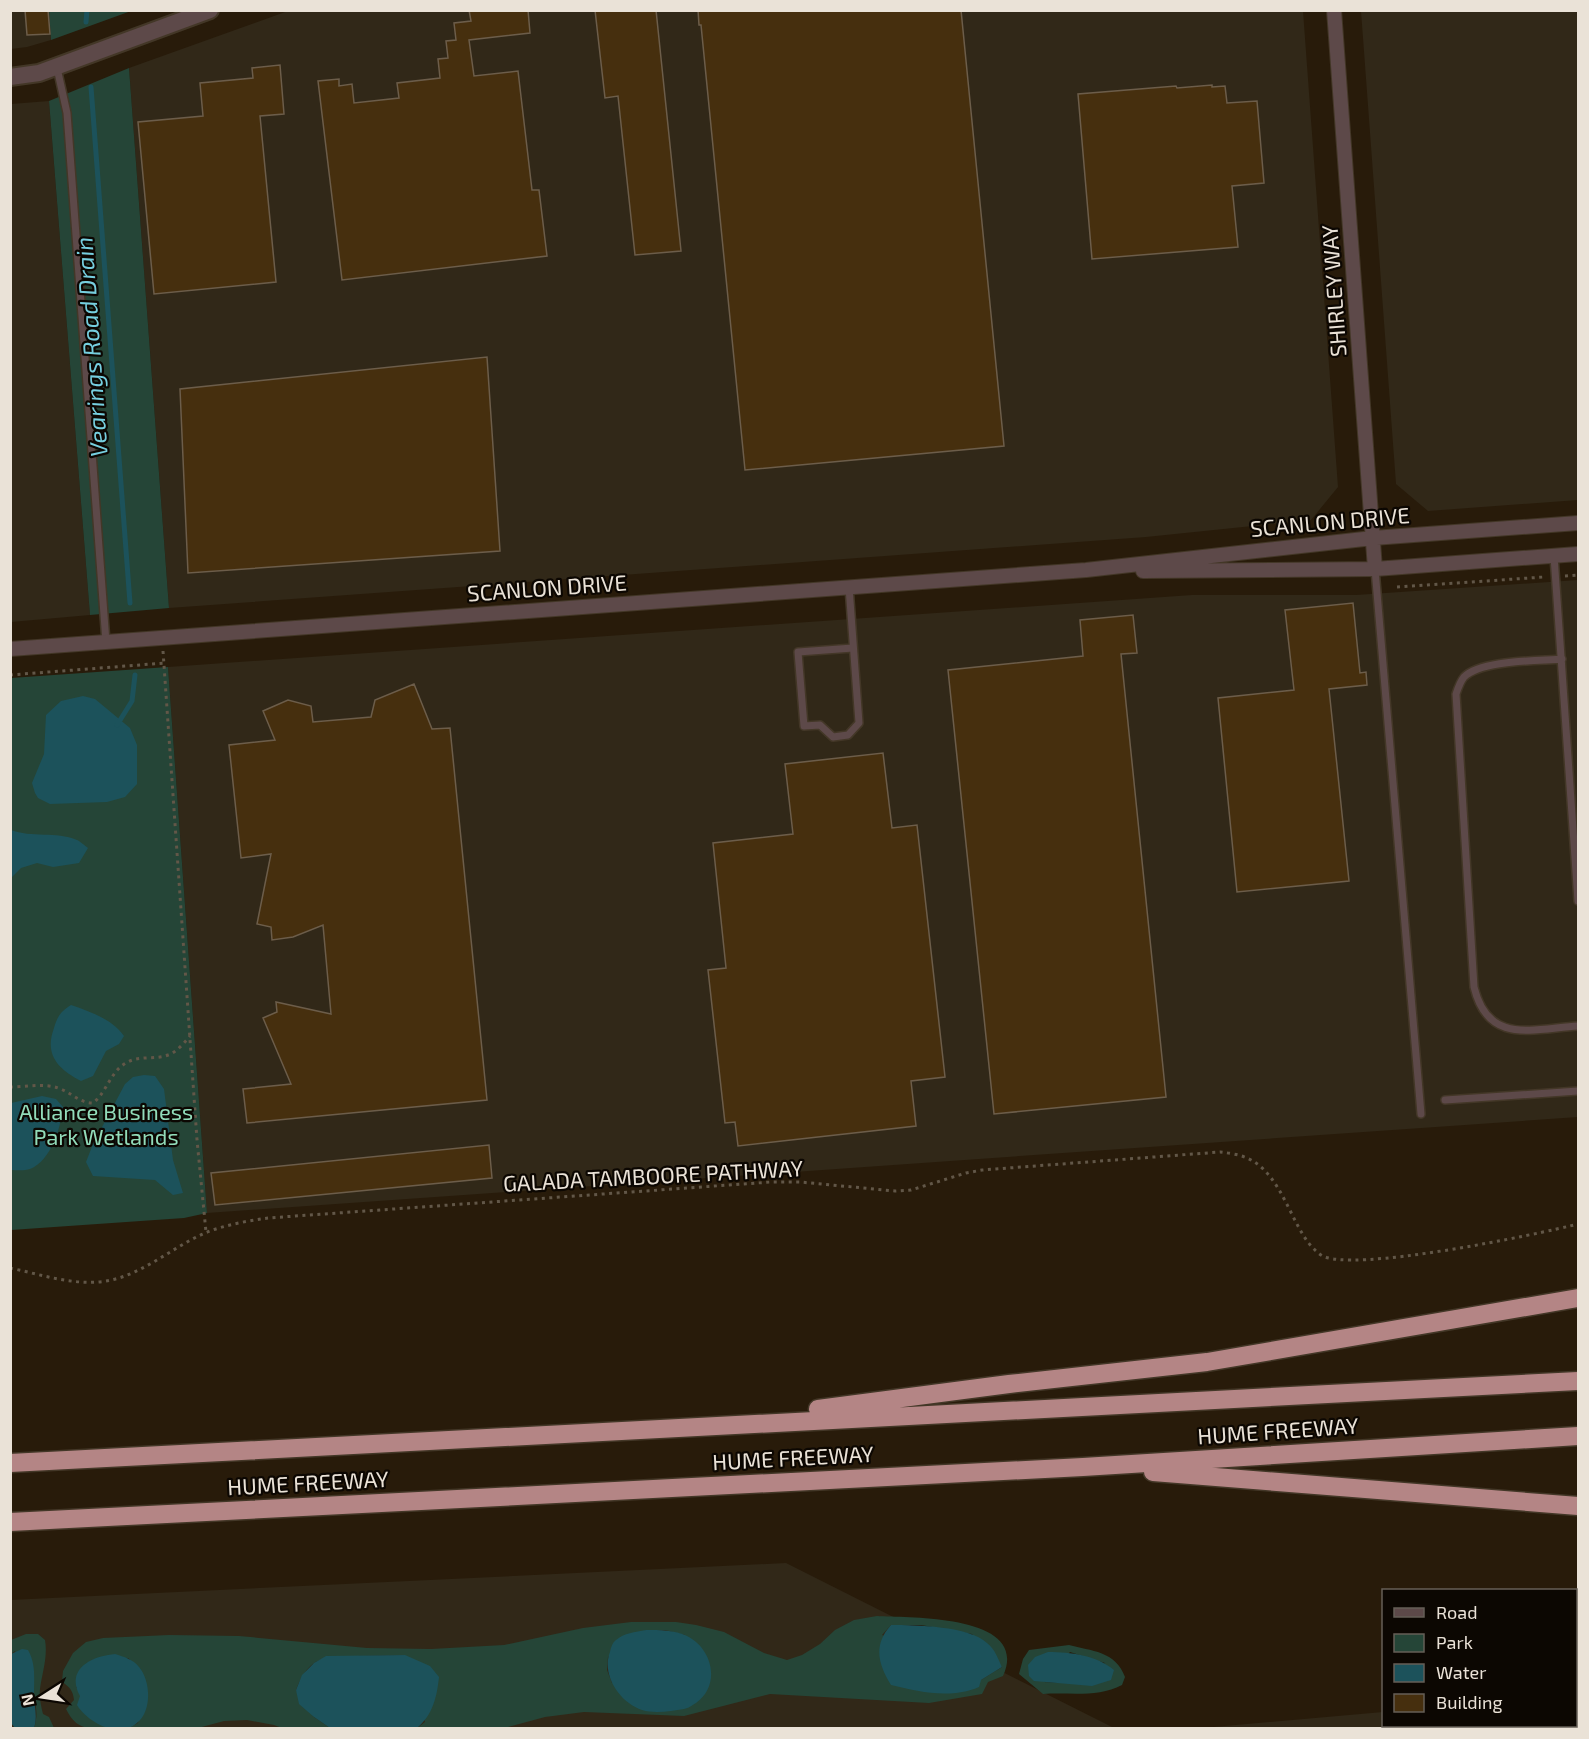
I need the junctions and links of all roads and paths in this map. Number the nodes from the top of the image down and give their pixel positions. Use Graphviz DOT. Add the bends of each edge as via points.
graph roads {
  1 [pos="210,10"];
  2 [pos="1334,10"];
  3 [pos="57,67"];
  4 [pos="10,77"];
  5 [pos="1578,523"];
  6 [pos="1373,538"];
  7 [pos="1578,554"];
  8 [pos="1554,556"];
  9 [pos="1375,569"];
  10 [pos="1086,570"];
  11 [pos="1578,575"];
  12 [pos="1556,576"];
  13 [pos="849,587"];
  14 [pos="1397,587"];
  15 [pos="162,638"];
  16 [pos="106,642"];
  17 [pos="853,648"];
  18 [pos="10,649"];
  19 [pos="1562,659"];
  20 [pos="165,663"];
  21 [pos="10,675"];
  22 [pos="1578,901"];
  23 [pos="1578,1026"];
  24 [pos="190,1036"];
  25 [pos="10,1088"];
  26 [pos="1578,1091"];
  27 [pos="1445,1100"];
  28 [pos="1421,1114"];
  29 [pos="1578,1224"];
  30 [pos="206,1232"];
  31 [pos="10,1268"];
  32 [pos="1578,1298"];
  33 [pos="1578,1381"];
  34 [pos="679,1427"];
  35 [pos="1578,1436"];
  36 [pos="10,1463"];
  37 [pos="1083,1467"];
  38 [pos="1578,1506"];
  39 [pos="10,1522"];
  1 -- 3 [label="street"];
  2 -- 6 [label="street, SHIRLEY WAY"];
  3 -- 4 [label="street"];
  3 -- 16 [label="lane" via="67,113"];
  5 -- 6 [label="street, SCANLON DRIVE"];
  6 -- 9 [label="street, SHIRLEY WAY"];
  6 -- 10 [label="street, SCANLON DRIVE"];
  7 -- 8 [label="street, SCANLON DRIVE"];
  8 -- 9 [label="street, SCANLON DRIVE"];
  8 -- 12 [label="lane"];
  9 -- 10 [label="street, SCANLON DRIVE"];
  9 -- 28 [label="lane"];
  10 -- 13 [label="street, SCANLON DRIVE"];
  11 -- 12 [label="path"];
  12 -- 14 [label="path"];
  12 -- 19 [label="lane"];
  13 -- 15 [label="street, SCANLON DRIVE"];
  13 -- 17 [label="lane"];
  15 -- 16 [label="street, SCANLON DRIVE"];
  15 -- 20 [label="path"];
  16 -- 18 [label="street, SCANLON DRIVE"];
  17 -- 17 [label="lane" via="859,723 848,735 833,737 820,725 804,726 798,652"];
  19 -- 22 [label="lane"];
  19 -- 23 [label="lane" via="1483,666 1465,676 1456,694 1477,998 1491,1021 1501,1028"];
  20 -- 21 [label="path"];
  20 -- 24 [label="path"];
  24 -- 25 [label="path" via="167,1056 128,1061 93,1103 53,1087"];
  24 -- 30 [label="path"];
  26 -- 27 [label="lane"];
  29 -- 30 [label="path, GALADA TAMBOORE PATHWAY" via="1526,1237 1436,1251 1362,1260 1327,1258 1309,1245 1272,1179 1258,1165 1247,1158 1220,1152 982,1170 903,1190 771,1182 268,1218"];
  30 -- 31 [label="path, GALADA TAMBOORE PATHWAY" via="141,1268 99,1282 69,1281"];
  32 -- 34 [label="highway" via="1207,1362"];
  33 -- 34 [label="highway, HUME FREEWAY"];
  34 -- 36 [label="highway, HUME FREEWAY"];
  35 -- 37 [label="highway, HUME FREEWAY"];
  37 -- 38 [label="highway"];
  37 -- 39 [label="highway, HUME FREEWAY"];
}
